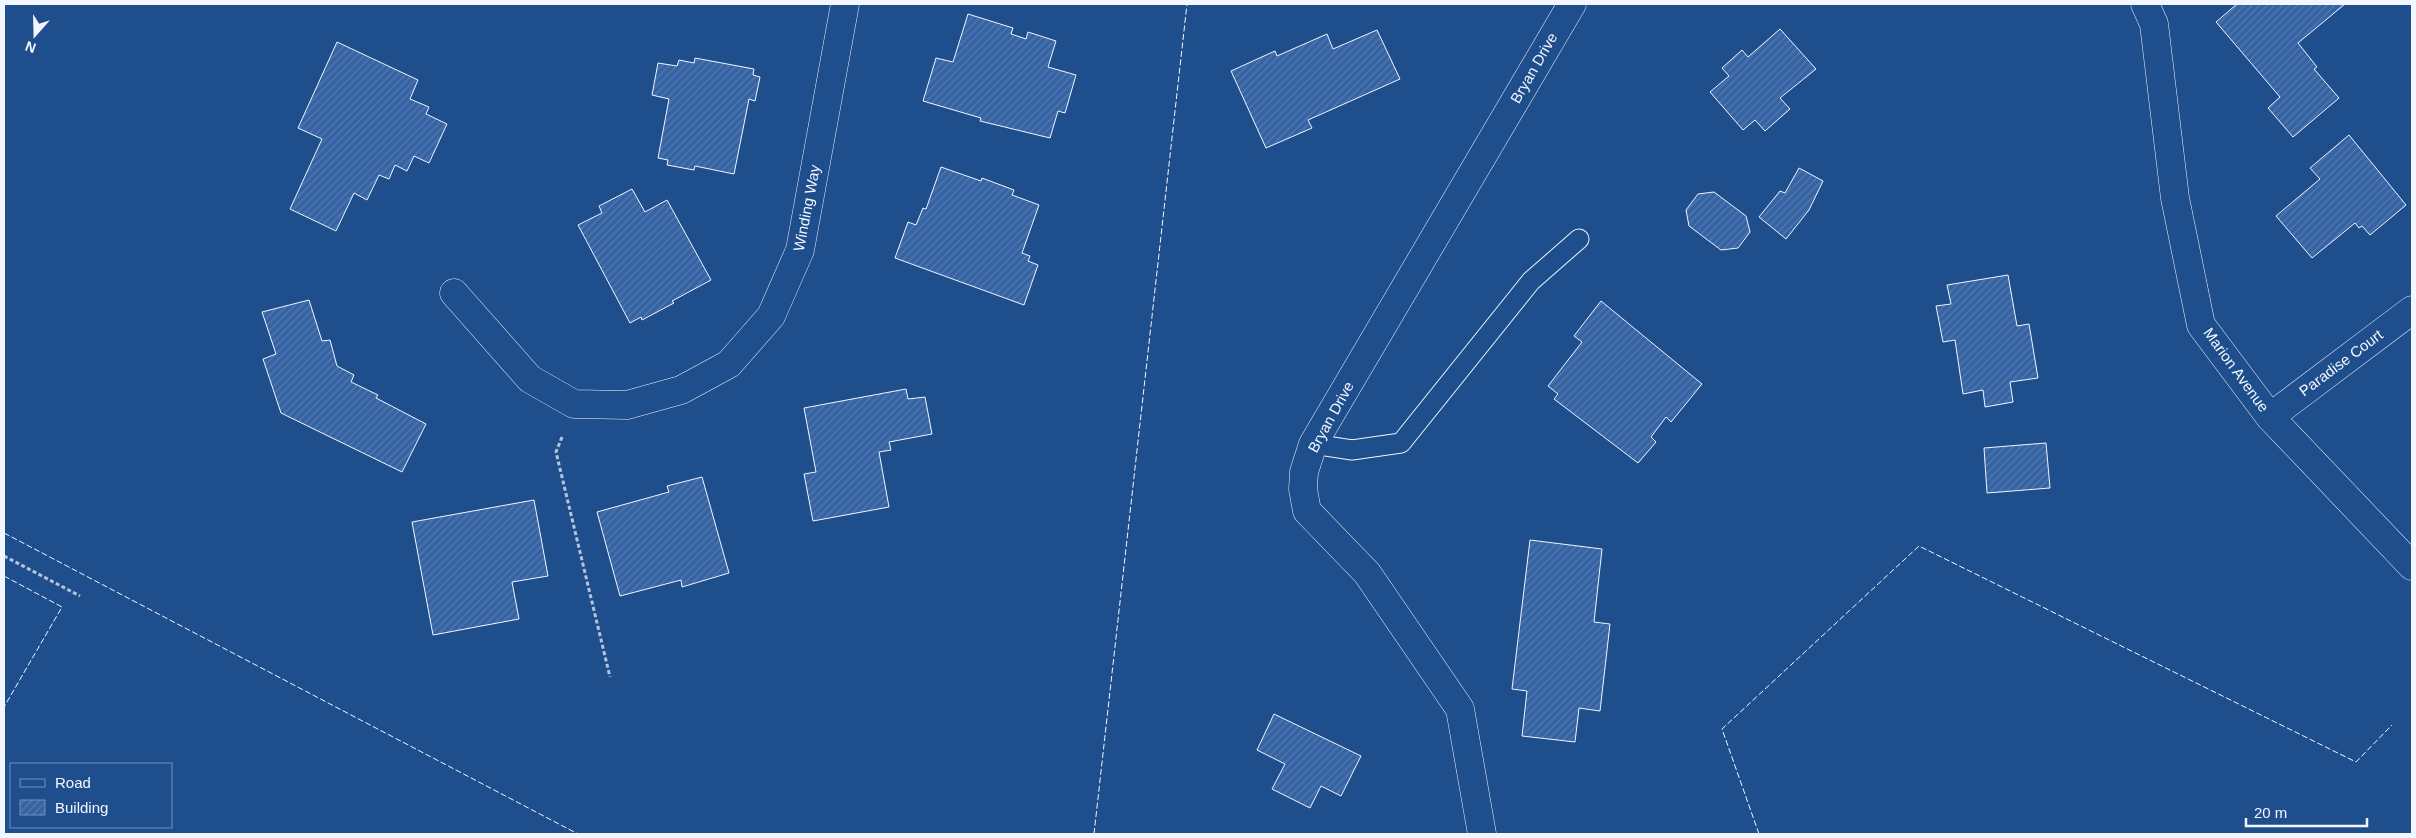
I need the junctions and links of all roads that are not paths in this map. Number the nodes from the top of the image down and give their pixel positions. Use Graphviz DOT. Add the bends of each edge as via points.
graph roads {
  1 [pos="845,4"];
  2 [pos="1572,4"];
  3 [pos="2145,4"];
  4 [pos="1579,239"];
  5 [pos="454,293"];
  6 [pos="2412,310"];
  7 [pos="2270,417"];
  8 [pos="1313,444"];
  9 [pos="2412,566"];
  10 [pos="1482,834"];
  1 -- 5 [label="street, Winding Way" via="800,250 771,316 729,364 681,390 627,405 574,404 530,379"];
  2 -- 8 [label="street, Bryan Drive"];
  3 -- 7 [label="street, Marion Avenue" via="2154,24 2174,198 2202,325"];
  4 -- 8 [label="lane" via="1531,281 1401,443 1352,450"];
  6 -- 7 [label="street, Paradise Court"];
  7 -- 9 [label="street, Marion Avenue"];
  8 -- 10 [label="street, Bryan Drive" via="1302,489 1307,512 1367,573 1460,709"];
}
